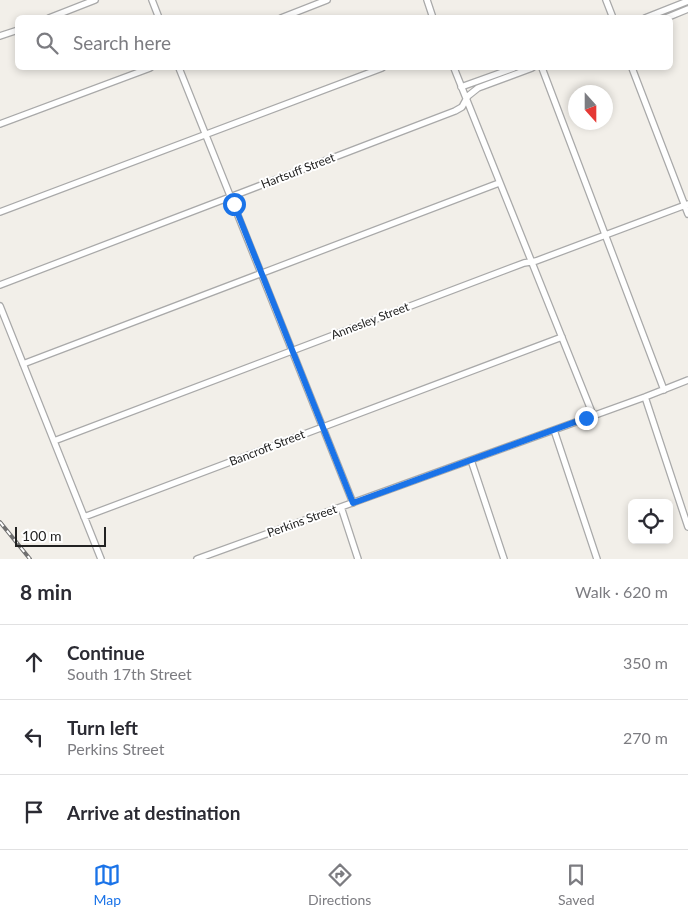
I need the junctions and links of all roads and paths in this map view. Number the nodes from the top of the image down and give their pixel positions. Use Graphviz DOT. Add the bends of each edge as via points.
graph roads {
  1 [pos="95,0"];
  2 [pos="152,0"];
  3 [pos="327,0"];
  4 [pos="426,0"];
  5 [pos="606,0"];
  6 [pos="688,1"];
  7 [pos="688,9"];
  8 [pos="57,15"];
  9 [pos="158,15"];
  10 [pos="289,15"];
  11 [pos="433,15"];
  12 [pos="612,15"];
  13 [pos="653,15"];
  14 [pos="673,15"];
  15 [pos="15,31"];
  16 [pos="0,36"];
  17 [pos="145,70"];
  18 [pos="180,70"];
  19 [pos="377,70"];
  20 [pos="455,70"];
  21 [pos="509,70"];
  22 [pos="527,70"];
  23 [pos="543,70"];
  24 [pos="633,70"];
  25 [pos="462,87"];
  26 [pos="466,100"];
  27 [pos="0,124"];
  28 [pos="206,134"];
  29 [pos="499,182"];
  30 [pos="231,197"];
  31 [pos="686,204"];
  32 [pos="0,212"];
  33 [pos="688,214"];
  34 [pos="606,235"];
  35 [pos="531,261"];
  36 [pos="262,274"];
  37 [pos="0,285"];
  38 [pos="0,306"];
  39 [pos="562,337"];
  40 [pos="292,350"];
  41 [pos="23,364"];
  42 [pos="688,380"];
  43 [pos="664,390"];
  44 [pos="645,397"];
  45 [pos="593,415"];
  46 [pos="323,427"];
  47 [pos="554,430"];
  48 [pos="54,441"];
  49 [pos="471,460"];
  50 [pos="353,503"];
  51 [pos="341,507"];
  52 [pos="84,517"];
  53 [pos="688,527"];
  54 [pos="101,559"];
  55 [pos="197,559"];
  56 [pos="358,559"];
  57 [pos="504,559"];
  58 [pos="597,559"];
  1 -- 8 [label="street"];
  2 -- 9 [label="street"];
  3 -- 10 [label="street"];
  4 -- 11 [label="street"];
  5 -- 12 [label="street"];
  6 -- 13 [label="street"];
  7 -- 14 [label="street"];
  15 -- 16 [label="street"];
  17 -- 27 [label="street"];
  18 -- 28 [label="street"];
  19 -- 28 [label="street"];
  20 -- 25 [label="street"];
  21 -- 25 [label="street"];
  22 -- 26 [label="street, Hartsuff Street" via="478,88"];
  23 -- 34 [label="street"];
  24 -- 31 [label="street"];
  25 -- 26 [label="street"];
  26 -- 29 [label="street"];
  26 -- 30 [label="street, Hartsuff Street" via="455,111"];
  28 -- 30 [label="street"];
  28 -- 32 [label="street"];
  29 -- 35 [label="street"];
  29 -- 36 [label="street"];
  30 -- 36 [label="street"];
  30 -- 37 [label="street, Hartsuff Street"];
  31 -- 33 [label="street"];
  31 -- 34 [label="street, Annesley Street"];
  34 -- 35 [label="street, Annesley Street"];
  34 -- 43 [label="street"];
  35 -- 39 [label="street"];
  35 -- 40 [label="street, Annesley Street"];
  36 -- 40 [label="street"];
  36 -- 41 [label="street"];
  38 -- 41 [label="street"];
  39 -- 45 [label="street"];
  39 -- 46 [label="street, Bancroft Street"];
  40 -- 46 [label="street"];
  40 -- 48 [label="street, Annesley Street"];
  41 -- 48 [label="street"];
  42 -- 43 [label="street, Perkins Street"];
  43 -- 44 [label="street, Perkins Street"];
  44 -- 45 [label="street, Perkins Street"];
  44 -- 53 [label="street"];
  45 -- 47 [label="street, Perkins Street"];
  46 -- 50 [label="street"];
  46 -- 52 [label="street, Bancroft Street"];
  47 -- 49 [label="street, Perkins Street"];
  47 -- 58 [label="street"];
  48 -- 52 [label="street"];
  49 -- 50 [label="street, Perkins Street"];
  49 -- 57 [label="street"];
  50 -- 51 [label="street, Perkins Street"];
  51 -- 55 [label="street, Perkins Street"];
  51 -- 56 [label="street"];
  52 -- 54 [label="street"];
}
